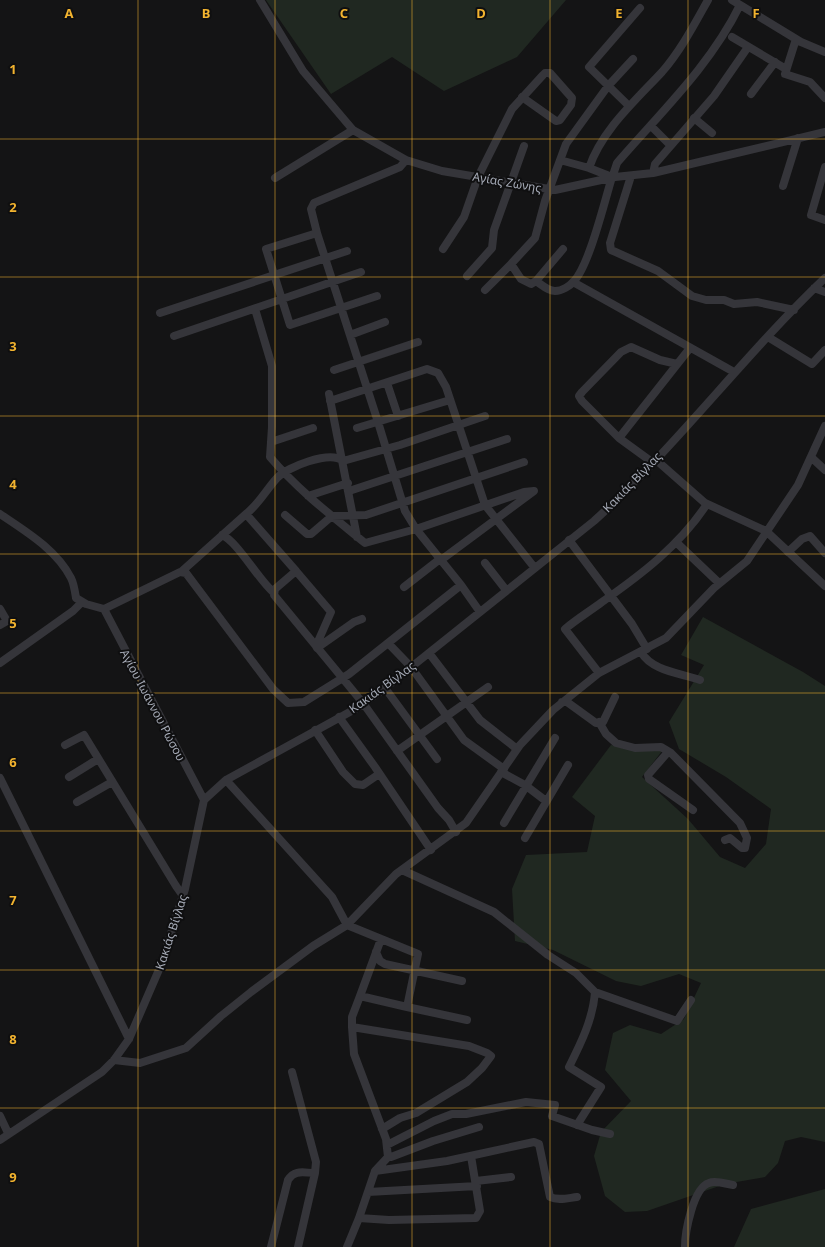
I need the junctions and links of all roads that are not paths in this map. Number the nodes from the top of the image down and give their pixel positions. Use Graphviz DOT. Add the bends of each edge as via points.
graph roads {
  1 [pos="260,0"];
  2 [pos="708,0"];
  3 [pos="732,0"];
  4 [pos="740,5"];
  5 [pos="640,8"];
  6 [pos="732,37"];
  7 [pos="796,39"];
  8 [pos="748,47"];
  9 [pos="825,52"];
  10 [pos="633,59"];
  11 [pos="775,62"];
  12 [pos="786,69"];
  13 [pos="608,86"];
  14 [pos="751,94"];
  15 [pos="522,96"];
  16 [pos="825,98"];
  17 [pos="629,106"];
  18 [pos="694,118"];
  19 [pos="651,126"];
  20 [pos="353,130"];
  21 [pos="825,132"];
  22 [pos="712,133"];
  23 [pos="798,138"];
  24 [pos="524,146"];
  25 [pos="670,146"];
  26 [pos="406,160"];
  27 [pos="560,160"];
  28 [pos="825,167"];
  29 [pos="589,168"];
  30 [pos="653,173"];
  31 [pos="631,176"];
  32 [pos="613,177"];
  33 [pos="275,178"];
  34 [pos="478,178"];
  35 [pos="511,183"];
  36 [pos="783,186"];
  37 [pos="549,190"];
  38 [pos="825,220"];
  39 [pos="317,233"];
  40 [pos="443,249"];
  41 [pos="563,249"];
  42 [pos="347,250"];
  43 [pos="325,257"];
  44 [pos="511,264"];
  45 [pos="361,272"];
  46 [pos="274,274"];
  47 [pos="467,276"];
  48 [pos="825,278"];
  49 [pos="536,281"];
  50 [pos="333,282"];
  51 [pos="573,282"];
  52 [pos="814,288"];
  53 [pos="485,290"];
  54 [pos="825,292"];
  55 [pos="377,296"];
  56 [pos="281,300"];
  57 [pos="255,309"];
  58 [pos="341,309"];
  59 [pos="794,310"];
  60 [pos="160,313"];
  61 [pos="385,322"];
  62 [pos="350,335"];
  63 [pos="174,336"];
  64 [pos="768,337"];
  65 [pos="418,342"];
  66 [pos="690,348"];
  67 [pos="825,350"];
  68 [pos="358,362"];
  69 [pos="677,364"];
  70 [pos="334,370"];
  71 [pos="734,372"];
  72 [pos="386,383"];
  73 [pos="366,388"];
  74 [pos="450,400"];
  75 [pos="398,416"];
  76 [pos="486,416"];
  77 [pos="378,422"];
  78 [pos="459,425"];
  79 [pos="825,426"];
  80 [pos="313,428"];
  81 [pos="357,428"];
  82 [pos="619,438"];
  83 [pos="506,440"];
  84 [pos="271,442"];
  85 [pos="386,449"];
  86 [pos="467,452"];
  87 [pos="812,458"];
  88 [pos="343,461"];
  89 [pos="654,461"];
  90 [pos="524,462"];
  91 [pos="825,470"];
  92 [pos="283,473"];
  93 [pos="394,476"];
  94 [pos="476,478"];
  95 [pos="348,487"];
  96 [pos="308,496"];
  97 [pos="402,502"];
  98 [pos="706,504"];
  99 [pos="484,505"];
  100 [pos="0,514"];
  101 [pos="246,514"];
  102 [pos="285,515"];
  103 [pos="332,516"];
  104 [pos="354,517"];
  105 [pos="496,519"];
  106 [pos="416,529"];
  107 [pos="766,531"];
  108 [pos="222,535"];
  109 [pos="357,537"];
  110 [pos="569,540"];
  111 [pos="677,543"];
  112 [pos="788,552"];
  113 [pos="825,553"];
  114 [pos="441,560"];
  115 [pos="485,563"];
  116 [pos="534,568"];
  117 [pos="296,571"];
  118 [pos="181,572"];
  119 [pos="719,583"];
  120 [pos="461,585"];
  121 [pos="825,586"];
  122 [pos="404,587"];
  123 [pos="506,590"];
  124 [pos="274,592"];
  125 [pos="611,596"];
  126 [pos="82,602"];
  127 [pos="0,609"];
  128 [pos="104,609"];
  129 [pos="480,612"];
  130 [pos="362,619"];
  131 [pos="0,625"];
  132 [pos="388,643"];
  133 [pos="317,647"];
  134 [pos="644,650"];
  135 [pos="429,652"];
  136 [pos="0,663"];
  137 [pos="411,667"];
  138 [pos="599,673"];
  139 [pos="342,678"];
  140 [pos="700,680"];
  141 [pos="488,687"];
  142 [pos="385,688"];
  143 [pos="615,697"];
  144 [pos="562,702"];
  145 [pos="363,703"];
  146 [pos="467,703"];
  147 [pos="448,716"];
  148 [pos="339,717"];
  149 [pos="599,722"];
  150 [pos="315,730"];
  151 [pos="420,734"];
  152 [pos="554,738"];
  153 [pos="65,745"];
  154 [pos="517,749"];
  155 [pos="397,751"];
  156 [pos="668,752"];
  157 [pos="98,759"];
  158 [pos="437,759"];
  159 [pos="568,765"];
  160 [pos="502,770"];
  161 [pos="379,774"];
  162 [pos="69,777"];
  163 [pos="0,778"];
  164 [pos="226,780"];
  165 [pos="112,782"];
  166 [pos="525,786"];
  167 [pos="204,800"];
  168 [pos="546,801"];
  169 [pos="77,802"];
  170 [pos="693,810"];
  171 [pos="504,823"];
  172 [pos="456,832"];
  173 [pos="525,838"];
  174 [pos="725,840"];
  175 [pos="431,850"];
  176 [pos="402,870"];
  177 [pos="183,896"];
  178 [pos="347,925"];
  179 [pos="381,939"];
  180 [pos="376,952"];
  181 [pos="414,971"];
  182 [pos="462,981"];
  183 [pos="595,992"];
  184 [pos="360,996"];
  185 [pos="691,1000"];
  186 [pos="407,1007"];
  187 [pos="467,1020"];
  188 [pos="352,1027"];
  189 [pos="129,1039"];
  190 [pos="114,1060"];
  191 [pos="292,1072"];
  192 [pos="0,1116"];
  193 [pos="577,1125"];
  194 [pos="478,1127"];
  195 [pos="382,1129"];
  196 [pos="8,1133"];
  197 [pos="610,1134"];
  198 [pos="0,1140"];
  199 [pos="387,1145"];
  200 [pos="472,1156"];
  201 [pos="388,1157"];
  202 [pos="375,1172"];
  203 [pos="315,1173"];
  204 [pos="512,1177"];
  205 [pos="477,1184"];
  206 [pos="733,1185"];
  207 [pos="368,1192"];
  208 [pos="577,1197"];
  209 [pos="359,1218"];
  210 [pos="271,1247"];
  211 [pos="298,1247"];
  212 [pos="347,1247"];
  213 [pos="685,1247"];
  1 -- 20 [label="street, Αγίας Ζώνης" via="303,70"];
  2 -- 17 [label="street" via="676,53"];
  3 -- 4 [label="street"];
  4 -- 7 [label="street"];
  4 -- 19 [label="street" via="710,55 679,96"];
  5 -- 13 [label="street" via="589,67"];
  6 -- 8 [label="street"];
  7 -- 9 [label="street"];
  7 -- 12 [label="street"];
  8 -- 11 [label="street"];
  8 -- 18 [label="street" via="714,96"];
  10 -- 13 [label="street"];
  11 -- 12 [label="street"];
  11 -- 14 [label="street"];
  12 -- 16 [label="street" via="785,74 810,82"];
  13 -- 17 [label="street"];
  13 -- 27 [label="street" via="570,138"];
  15 -- 15 [label="street" via="556,121 560,120 572,103 572,98 550,73 545,73"];
  15 -- 34 [label="street" via="512,109"];
  17 -- 29 [label="street" via="598,146"];
  18 -- 22 [label="street"];
  18 -- 25 [label="street"];
  19 -- 25 [label="street"];
  19 -- 32 [label="street" via="617,163"];
  20 -- 26 [label="street, Αγίας Ζώνης"];
  20 -- 33 [label="street"];
  21 -- 23 [label="street, Αγίας Ζώνης"];
  23 -- 30 [label="street, Αγίας Ζώνης"];
  23 -- 36 [label="street"];
  24 -- 35 [label="street"];
  25 -- 30 [label="street" via="655,164"];
  26 -- 34 [label="street, Αγίας Ζώνης" via="424,167"];
  26 -- 39 [label="street" via="400,167 314,203 311,209"];
  27 -- 29 [label="street"];
  27 -- 37 [label="street"];
  28 -- 38 [label="street" via="811,215"];
  29 -- 32 [label="street"];
  30 -- 31 [label="street, Αγίας Ζώνης"];
  31 -- 32 [label="street, Αγίας Ζώνης"];
  31 -- 59 [label="street" via="610,243 611,250 658,271 692,296 706,300 724,300 734,304 757,302"];
  32 -- 37 [label="street, Αγίας Ζώνης"];
  32 -- 51 [label="street" via="587,255"];
  34 -- 35 [label="street, Αγίας Ζώνης"];
  34 -- 40 [label="street" via="464,217"];
  35 -- 37 [label="street, Αγίας Ζώνης"];
  35 -- 47 [label="street" via="494,230 492,248"];
  37 -- 44 [label="street" via="535,238"];
  39 -- 43 [label="street"];
  39 -- 46 [label="street" via="266,249"];
  41 -- 49 [label="street"];
  42 -- 43 [label="street"];
  43 -- 46 [label="street"];
  43 -- 50 [label="street"];
  44 -- 49 [label="street" via="521,278 531,284"];
  44 -- 53 [label="street"];
  45 -- 50 [label="street"];
  46 -- 56 [label="street"];
  46 -- 60 [label="street"];
  48 -- 52 [label="street, Κακιάς Βίγλας"];
  49 -- 51 [label="street" via="555,291 564,289"];
  50 -- 56 [label="street"];
  50 -- 58 [label="street"];
  51 -- 66 [label="street"];
  52 -- 54 [label="street"];
  52 -- 59 [label="street, Κακιάς Βίγλας"];
  55 -- 58 [label="street"];
  56 -- 57 [label="street"];
  56 -- 58 [label="street" via="290,326"];
  57 -- 63 [label="street"];
  57 -- 84 [label="street" via="272,366"];
  58 -- 62 [label="street"];
  59 -- 64 [label="street, Κακιάς Βίγλας"];
  61 -- 62 [label="street"];
  62 -- 68 [label="street"];
  64 -- 67 [label="street" via="812,364"];
  64 -- 71 [label="street, Κακιάς Βίγλας"];
  65 -- 68 [label="street"];
  66 -- 69 [label="street"];
  66 -- 71 [label="street"];
  68 -- 70 [label="street"];
  68 -- 73 [label="street"];
  69 -- 82 [label="street"];
  69 -- 82 [label="street" via="660,360 631,347 621,352 582,392 579,396 582,402"];
  71 -- 89 [label="street, Κακιάς Βίγλας"];
  72 -- 73 [label="street"];
  72 -- 74 [label="street" via="427,369 442,378"];
  72 -- 75 [label="street"];
  73 -- 77 [label="street"];
  73 -- 88 [label="street" via="329,398"];
  74 -- 75 [label="street"];
  74 -- 78 [label="street"];
  75 -- 77 [label="street"];
  76 -- 78 [label="street"];
  77 -- 81 [label="street"];
  77 -- 85 [label="street"];
  78 -- 85 [label="street"];
  78 -- 86 [label="street"];
  79 -- 87 [label="street"];
  80 -- 84 [label="street"];
  82 -- 89 [label="street"];
  83 -- 86 [label="street"];
  84 -- 92 [label="street" via="270,457"];
  85 -- 88 [label="street"];
  85 -- 93 [label="street"];
  86 -- 93 [label="street"];
  86 -- 94 [label="street"];
  87 -- 91 [label="street"];
  87 -- 107 [label="street" via="798,485"];
  88 -- 92 [label="street" via="328,456"];
  88 -- 95 [label="street"];
  89 -- 98 [label="street"];
  89 -- 110 [label="street, Κακιάς Βίγλας" via="622,495"];
  90 -- 94 [label="street"];
  92 -- 96 [label="street"];
  92 -- 101 [label="street"];
  93 -- 95 [label="street"];
  93 -- 97 [label="street"];
  94 -- 97 [label="street"];
  94 -- 99 [label="street"];
  95 -- 96 [label="street"];
  95 -- 104 [label="street"];
  96 -- 103 [label="street"];
  97 -- 104 [label="street"];
  97 -- 106 [label="street"];
  98 -- 107 [label="street"];
  98 -- 111 [label="street"];
  99 -- 105 [label="street"];
  99 -- 105 [label="street" via="534,491"];
  99 -- 106 [label="street"];
  100 -- 126 [label="street" via="51,552 64,567 71,579 76,598"];
  101 -- 108 [label="street"];
  101 -- 117 [label="street"];
  102 -- 103 [label="street" via="307,534 311,534"];
  103 -- 104 [label="street"];
  103 -- 109 [label="street"];
  104 -- 109 [label="street"];
  105 -- 114 [label="street"];
  105 -- 116 [label="street"];
  106 -- 109 [label="street" via="365,543"];
  106 -- 114 [label="street"];
  107 -- 112 [label="street"];
  107 -- 119 [label="street" via="747,561"];
  108 -- 118 [label="street"];
  108 -- 124 [label="street" via="231,541"];
  110 -- 116 [label="street, Κακιάς Βίγλας"];
  110 -- 125 [label="street"];
  111 -- 119 [label="street"];
  111 -- 125 [label="street"];
  112 -- 113 [label="street" via="802,539 810,536"];
  112 -- 121 [label="street"];
  114 -- 120 [label="street"];
  114 -- 122 [label="street"];
  115 -- 123 [label="street"];
  116 -- 123 [label="street, Κακιάς Βίγλας"];
  117 -- 124 [label="street"];
  117 -- 133 [label="street" via="331,612"];
  118 -- 128 [label="street"];
  118 -- 139 [label="street" via="186,573 284,701 304,702"];
  119 -- 134 [label="street" via="666,638"];
  120 -- 129 [label="street"];
  120 -- 132 [label="street"];
  123 -- 129 [label="street, Κακιάς Βίγλας"];
  124 -- 133 [label="street"];
  125 -- 134 [label="street"];
  125 -- 138 [label="street" via="565,629"];
  126 -- 128 [label="street"];
  126 -- 136 [label="street"];
  127 -- 131 [label="street" via="7,621"];
  128 -- 167 [label="street, Αγίου Ιωάννου Ρώσου"];
  129 -- 135 [label="street, Κακιάς Βίγλας"];
  130 -- 133 [label="street"];
  132 -- 137 [label="street"];
  132 -- 139 [label="street"];
  133 -- 139 [label="street"];
  134 -- 138 [label="street"];
  134 -- 140 [label="street" via="644,657 657,667"];
  135 -- 137 [label="street, Κακιάς Βίγλας"];
  135 -- 146 [label="street"];
  137 -- 142 [label="street, Κακιάς Βίγλας"];
  137 -- 147 [label="street"];
  138 -- 144 [label="street"];
  139 -- 145 [label="street"];
  141 -- 146 [label="street"];
  142 -- 145 [label="street, Κακιάς Βίγλας"];
  142 -- 151 [label="street"];
  143 -- 149 [label="street" via="603,722"];
  144 -- 149 [label="street" via="567,702 596,723"];
  144 -- 154 [label="street"];
  145 -- 148 [label="street, Κακιάς Βίγλας"];
  145 -- 155 [label="street"];
  146 -- 147 [label="street"];
  146 -- 154 [label="street" via="480,720"];
  147 -- 151 [label="street"];
  147 -- 160 [label="street" via="464,740"];
  148 -- 150 [label="street, Κακιάς Βίγλας"];
  148 -- 161 [label="street"];
  149 -- 156 [label="street" via="606,734 616,743 635,748 661,747"];
  150 -- 161 [label="street" via="343,772 355,784 363,785"];
  150 -- 164 [label="street, Κακιάς Βίγλας"];
  151 -- 155 [label="street"];
  151 -- 158 [label="street"];
  152 -- 166 [label="street"];
  153 -- 157 [label="street" via="84,735"];
  154 -- 160 [label="street"];
  155 -- 172 [label="street"];
  156 -- 170 [label="street" via="648,775 649,779"];
  156 -- 174 [label="street" via="740,823 747,838 747,846 742,848 730,838"];
  157 -- 162 [label="street"];
  157 -- 165 [label="street"];
  159 -- 168 [label="street"];
  160 -- 166 [label="street"];
  160 -- 172 [label="street" via="466,823"];
  161 -- 175 [label="street"];
  163 -- 189 [label="street"];
  164 -- 167 [label="street, Κακιάς Βίγλας"];
  164 -- 178 [label="street" via="332,897"];
  165 -- 169 [label="street"];
  165 -- 177 [label="street"];
  166 -- 168 [label="street"];
  166 -- 171 [label="street"];
  167 -- 177 [label="street, Κακιάς Βίγλας"];
  168 -- 173 [label="street"];
  172 -- 175 [label="street"];
  175 -- 176 [label="street"];
  176 -- 178 [label="street"];
  176 -- 183 [label="street" via="494,912 548,956 576,973"];
  177 -- 189 [label="street, Κακιάς Βίγλας" via="161,965"];
  178 -- 179 [label="street"];
  178 -- 190 [label="street" via="313,946 251,992 186,1048 140,1063"];
  179 -- 180 [label="street"];
  179 -- 181 [label="street" via="418,954"];
  180 -- 181 [label="street" via="380,961 385,964"];
  180 -- 184 [label="street"];
  181 -- 182 [label="street"];
  181 -- 186 [label="street"];
  183 -- 185 [label="street" via="677,1021"];
  183 -- 193 [label="street" via="589,1021 569,1067 601,1086"];
  184 -- 186 [label="street"];
  184 -- 188 [label="street" via="352,1017"];
  186 -- 187 [label="street"];
  188 -- 195 [label="street" via="354,1054"];
  188 -- 195 [label="street" via="469,1046 491,1056 467,1082 416,1113 400,1118"];
  189 -- 190 [label="street, Κακιάς Βίγλας"];
  190 -- 196 [label="street, Κακιάς Βίγλας" via="102,1072"];
  191 -- 203 [label="street" via="314,1150"];
  192 -- 196 [label="street"];
  193 -- 197 [label="street"];
  193 -- 199 [label="street" via="552,1116 555,1105 526,1102 445,1116"];
  194 -- 201 [label="street"];
  195 -- 199 [label="street"];
  196 -- 198 [label="street, Κακιάς Βίγλας"];
  199 -- 201 [label="street"];
  200 -- 202 [label="street"];
  200 -- 205 [label="street"];
  200 -- 208 [label="street" via="537,1143 550,1197"];
  201 -- 202 [label="street"];
  202 -- 207 [label="street"];
  203 -- 210 [label="street" via="296,1172 288,1180"];
  203 -- 211 [label="street"];
  204 -- 205 [label="street"];
  205 -- 207 [label="street"];
  205 -- 209 [label="street" via="480,1211 476,1218"];
  206 -- 213 [label="street" via="715,1182 702,1187 696,1195 686,1226"];
  207 -- 209 [label="street"];
  209 -- 212 [label="street"];
}
